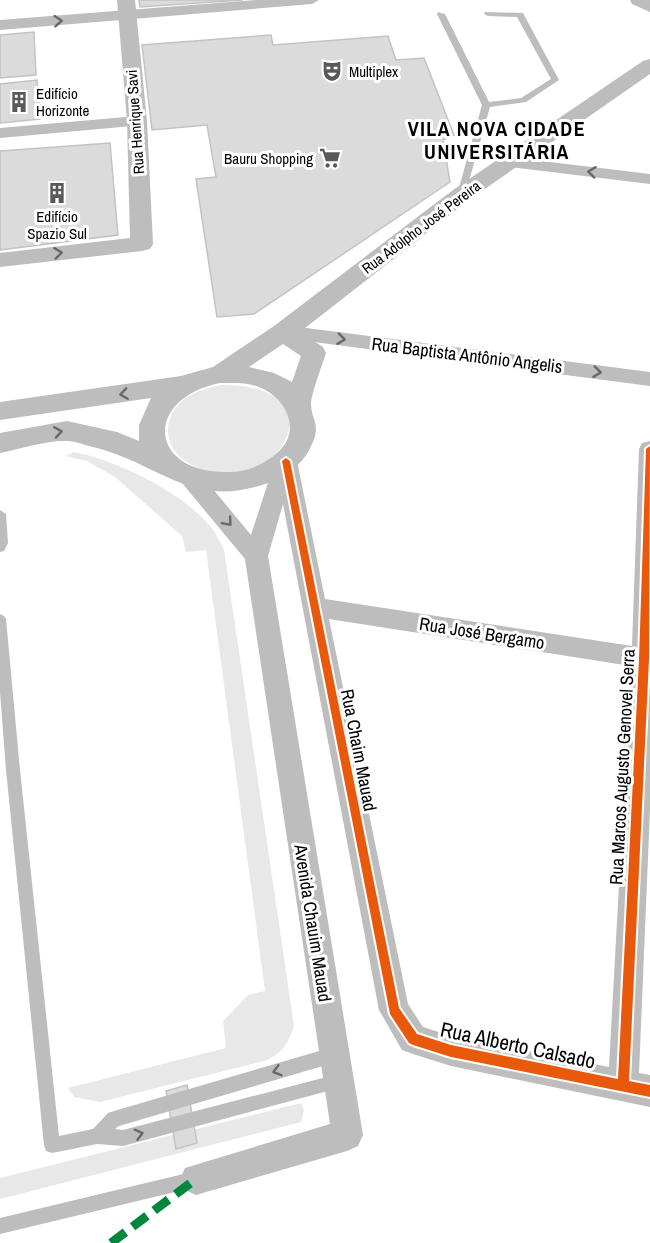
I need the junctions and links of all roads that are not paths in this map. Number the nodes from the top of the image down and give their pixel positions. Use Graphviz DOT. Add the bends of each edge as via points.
graph roads {
  1 [pos="312,0"];
  2 [pos="639,0"];
  3 [pos="650,6"];
  4 [pos="127,8"];
  5 [pos="441,14"];
  6 [pos="488,14"];
  7 [pos="0,25"];
  8 [pos="650,65"];
  9 [pos="486,105"];
  10 [pos="136,121"];
  11 [pos="0,133"];
  12 [pos="508,162"];
  13 [pos="650,179"];
  14 [pos="461,195"];
  15 [pos="0,260"];
  16 [pos="283,332"];
  17 [pos="220,374"];
  18 [pos="650,379"];
  19 [pos="182,385"];
  20 [pos="298,403"];
  21 [pos="0,411"];
  22 [pos="0,443"];
  23 [pos="650,448"];
  24 [pos="286,461"];
  25 [pos="180,472"];
  26 [pos="0,514"];
  27 [pos="0,548"];
  28 [pos="256,555"];
  29 [pos="315,607"];
  30 [pos="0,619"];
  31 [pos="647,659"];
  32 [pos="413,1039"];
  33 [pos="335,1068"];
  34 [pos="637,1088"];
  35 [pos="97,1136"];
  36 [pos="196,1179"];
  37 [pos="0,1226"];
  1 -- 4 [label="street"];
  2 -- 3 [label="street"];
  7 -- 4 [label="street, one-way"];
  4 -- 10 [label="street, Rua Henrique Savi"];
  5 -- 9 [label="lane"];
  6 -- 9 [label="lane" via="520,15 555,80 523,100"];
  8 -- 12 [label="street, Rua Adolpho José Pereira"];
  9 -- 14 [label="lane"];
  10 -- 11 [label="street"];
  15 -- 10 [label="street, Rua Henrique Savi, one-way" via="142,244"];
  13 -- 12 [label="street, one-way"];
  12 -- 14 [label="street, Rua Adolpho José Pereira"];
  14 -- 16 [label="street, Rua Adolpho José Pereira"];
  16 -- 17 [label="street, Rua Adolpho José Pereira"];
  16 -- 18 [label="street, Rua Baptista Antônio Angelis, one-way"];
  16 -- 20 [label="street" via="314,353"];
  17 -- 19 [label="street"];
  17 -- 20 [label="street" via="266,379 285,389"];
  19 -- 21 [label="street, one-way"];
  19 -- 25 [label="street" via="154,415 151,433 156,451"];
  20 -- 24 [label="street" via="304,417 304,432 299,446"];
  22 -- 25 [label="street, one-way" via="67,430 117,442"];
  23 -- 31 [label="street, Rua Marcos Augusto Genovel Serra"];
  24 -- 25 [label="street" via="268,474 243,482 216,483"];
  24 -- 28 [label="street, Avenida Chauim Mauad"];
  24 -- 29 [label="street, Rua Chaim Mauad"];
  25 -- 28 [label="street, one-way"];
  26 -- 27 [label="lane"];
  28 -- 33 [label="street, Avenida Chauim Mauad"];
  29 -- 31 [label="street, Rua José Bergamo"];
  29 -- 32 [label="street, Rua Chaim Mauad" via="394,1010"];
  30 -- 35 [label="lane" via="52,1145"];
  31 -- 34 [label="street, Rua Marcos Augusto Genovel Serra"];
  32 -- 34 [label="street, Rua Alberto Calsado" via="451,1051"];
  35 -- 33 [label="lane, one-way" via="123,1138"];
  33 -- 35 [label="lane, one-way" via="114,1119"];
  33 -- 36 [label="street, Avenida Chauim Mauad" via="347,1135"];
  36 -- 37 [label="lane"];
}
